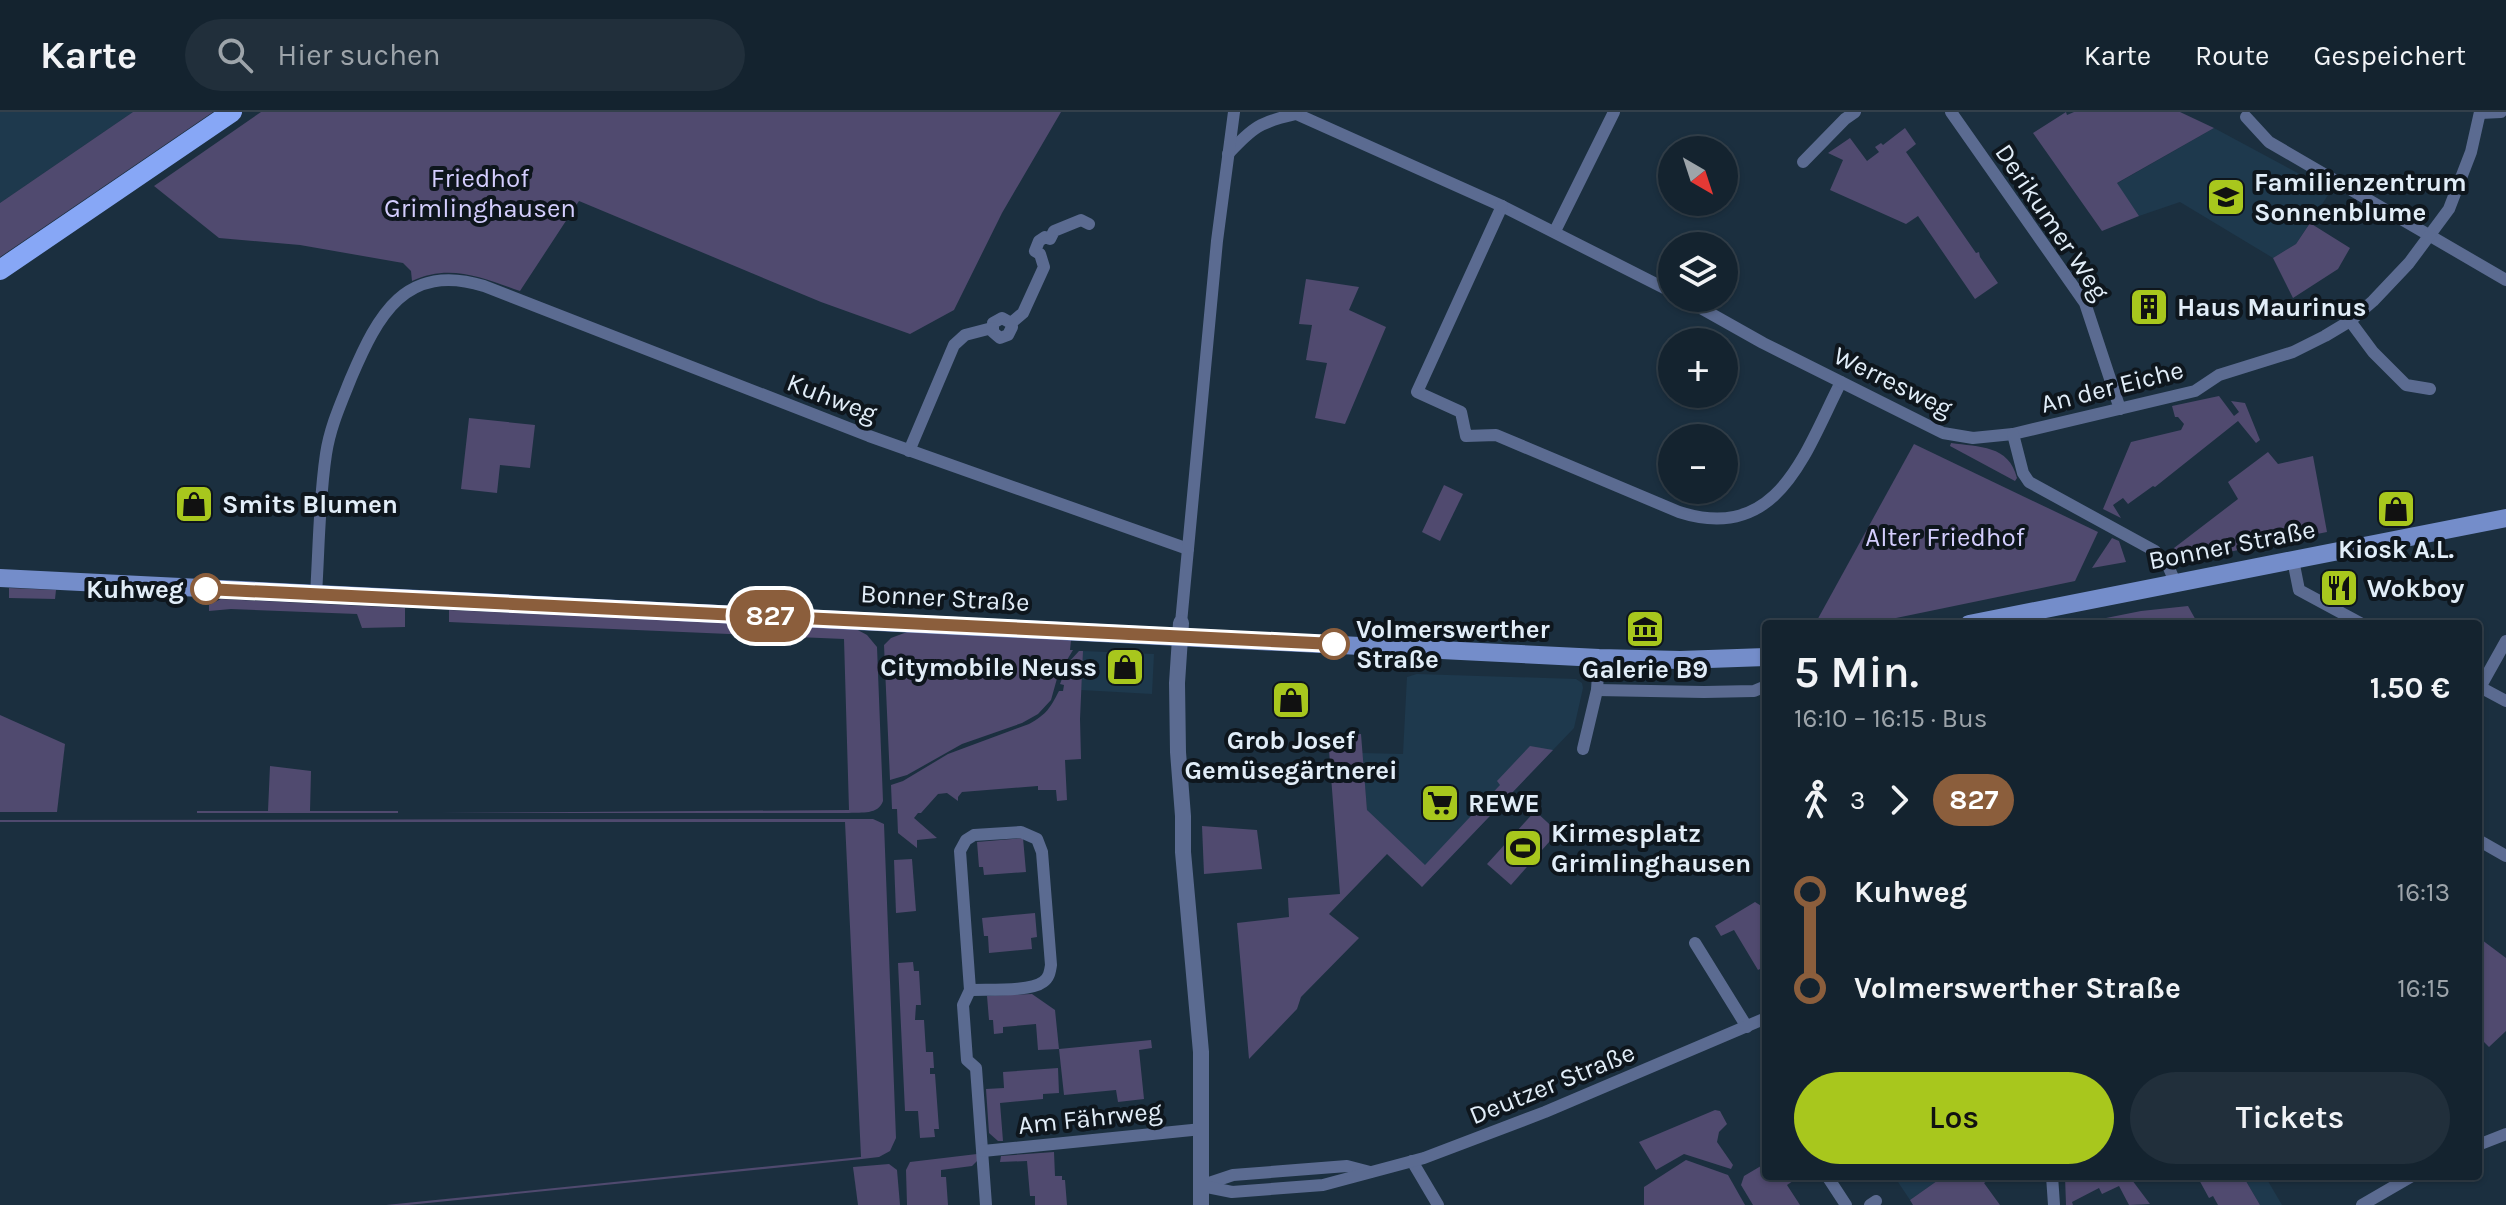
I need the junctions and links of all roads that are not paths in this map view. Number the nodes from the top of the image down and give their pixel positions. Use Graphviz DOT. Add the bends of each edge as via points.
graph roads {
  1 [pos="232,112"];
  2 [pos="1234,112"];
  3 [pos="1614,112"];
  4 [pos="1855,112"];
  5 [pos="1951,112"];
  6 [pos="2480,112"];
  7 [pos="2501,112"];
  8 [pos="1294,113"];
  9 [pos="2246,117"];
  10 [pos="1228,154"];
  11 [pos="1803,162"];
  12 [pos="1502,206"];
  13 [pos="1089,224"];
  14 [pos="1555,231"];
  15 [pos="2430,235"];
  16 [pos="0,270"];
  17 [pos="2506,280"];
  18 [pos="1658,285"];
  19 [pos="1708,312"];
  20 [pos="2350,321"];
  21 [pos="1841,382"];
  22 [pos="2430,389"];
  23 [pos="2120,409"];
  24 [pos="2013,434"];
  25 [pos="909,451"];
  26 [pos="2506,518"];
  27 [pos="1188,549"];
  28 [pos="2293,560"];
  29 [pos="0,578"];
  30 [pos="2175,582"];
  31 [pos="316,594"];
  32 [pos="1989,620"];
  33 [pos="2355,620"];
  34 [pos="1180,630"];
  35 [pos="2506,641"];
  36 [pos="1762,657"];
  37 [pos="1599,658"];
  38 [pos="2482,683"];
  39 [pos="1762,688"];
  40 [pos="2482,689"];
  41 [pos="1597,690"];
  42 [pos="2506,701"];
  43 [pos="1583,749"];
  44 [pos="2482,842"];
  45 [pos="2506,856"];
  46 [pos="1695,943"];
  47 [pos="970,990"];
  48 [pos="1762,1020"];
  49 [pos="1747,1027"];
  50 [pos="1202,1129"];
  51 [pos="2506,1134"];
  52 [pos="2482,1143"];
  53 [pos="983,1151"];
  54 [pos="1412,1161"];
  55 [pos="1830,1180"];
  56 [pos="2052,1180"];
  57 [pos="2405,1180"];
  58 [pos="1202,1186"];
  59 [pos="986,1205"];
  60 [pos="1201,1205"];
  61 [pos="1438,1205"];
  62 [pos="1846,1205"];
  63 [pos="2054,1205"];
  64 [pos="2362,1205"];
  1 -- 16 [label="main road"];
  2 -- 10 [label="street"];
  3 -- 14 [label="street"];
  4 -- 11 [label="street"];
  5 -- 23 [label="street, Derikumer Weg" via="2085,303"];
  6 -- 7 [label="street, An der Eiche"];
  6 -- 15 [label="street, An der Eiche" via="2460,183"];
  8 -- 10 [label="street" via="1254,128"];
  8 -- 12 [label="street"];
  9 -- 15 [label="street" via="2269,142"];
  10 -- 27 [label="street"];
  12 -- 14 [label="street"];
  12 -- 21 [label="street" via="1417,392 1461,412 1466,436 1496,435 1679,512 1726,519 1764,505 1786,486"];
  13 -- 25 [label="street" via="1081,220 1039,241 1035,251 1044,267 1023,313 1011,323 997,319 992,328 965,335 954,345"];
  14 -- 18 [label="street"];
  15 -- 17 [label="street"];
  15 -- 20 [label="street, An der Eiche" via="2391,284"];
  19 -- 21 [label="street, Werresweg"];
  20 -- 22 [label="street" via="2406,385"];
  20 -- 23 [label="street, An der Eiche" via="2293,352 2219,375 2195,391"];
  21 -- 24 [label="street, Werresweg" via="1943,433 1973,438"];
  23 -- 24 [label="street, An der Eiche"];
  24 -- 30 [label="street" via="2029,482 2155,551"];
  25 -- 27 [label="street, Kuhweg"];
  25 -- 31 [label="street, Kuhweg" via="484,286 460,279 435,280 405,293 376,325 333,421"];
  26 -- 28 [label="main road, Bonner Straße"];
  27 -- 34 [label="street"];
  28 -- 30 [label="main road, Bonner Straße"];
  28 -- 33 [label="street" via="2299,590"];
  29 -- 31 [label="main road, Bonner Straße"];
  30 -- 32 [label="main road, Bonner Straße"];
  31 -- 34 [label="main road, Bonner Straße"];
  34 -- 37 [label="main road, Bonner Straße"];
  34 -- 50 [label="street" via="1178,752"];
  35 -- 38 [label="street"];
  36 -- 37 [label="main road, Bonner Straße"];
  37 -- 41 [label="street"];
  39 -- 41 [label="street"];
  40 -- 42 [label="street"];
  41 -- 43 [label="street"];
  44 -- 45 [label="street"];
  46 -- 49 [label="street"];
  47 -- 47 [label="street, Am Fährweg" via="1030,987 1049,975 1042,852 1037,839 1027,833 974,835 961,848"];
  47 -- 53 [label="street, Am Fährweg" via="963,1005 967,1060 976,1068"];
  48 -- 49 [label="street, Deutzer Straße"];
  49 -- 54 [label="street, Deutzer Straße" via="1494,1133"];
  50 -- 53 [label="street, Am Fährweg"];
  50 -- 58 [label="street"];
  51 -- 52 [label="street"];
  53 -- 59 [label="street, Am Fährweg"];
  54 -- 58 [label="street, Deutzer Straße" via="1370,1172 1347,1166 1233,1175"];
  54 -- 61 [label="street"];
  55 -- 62 [label="street"];
  56 -- 63 [label="street"];
  57 -- 64 [label="street"];
  58 -- 60 [label="street"];
}
